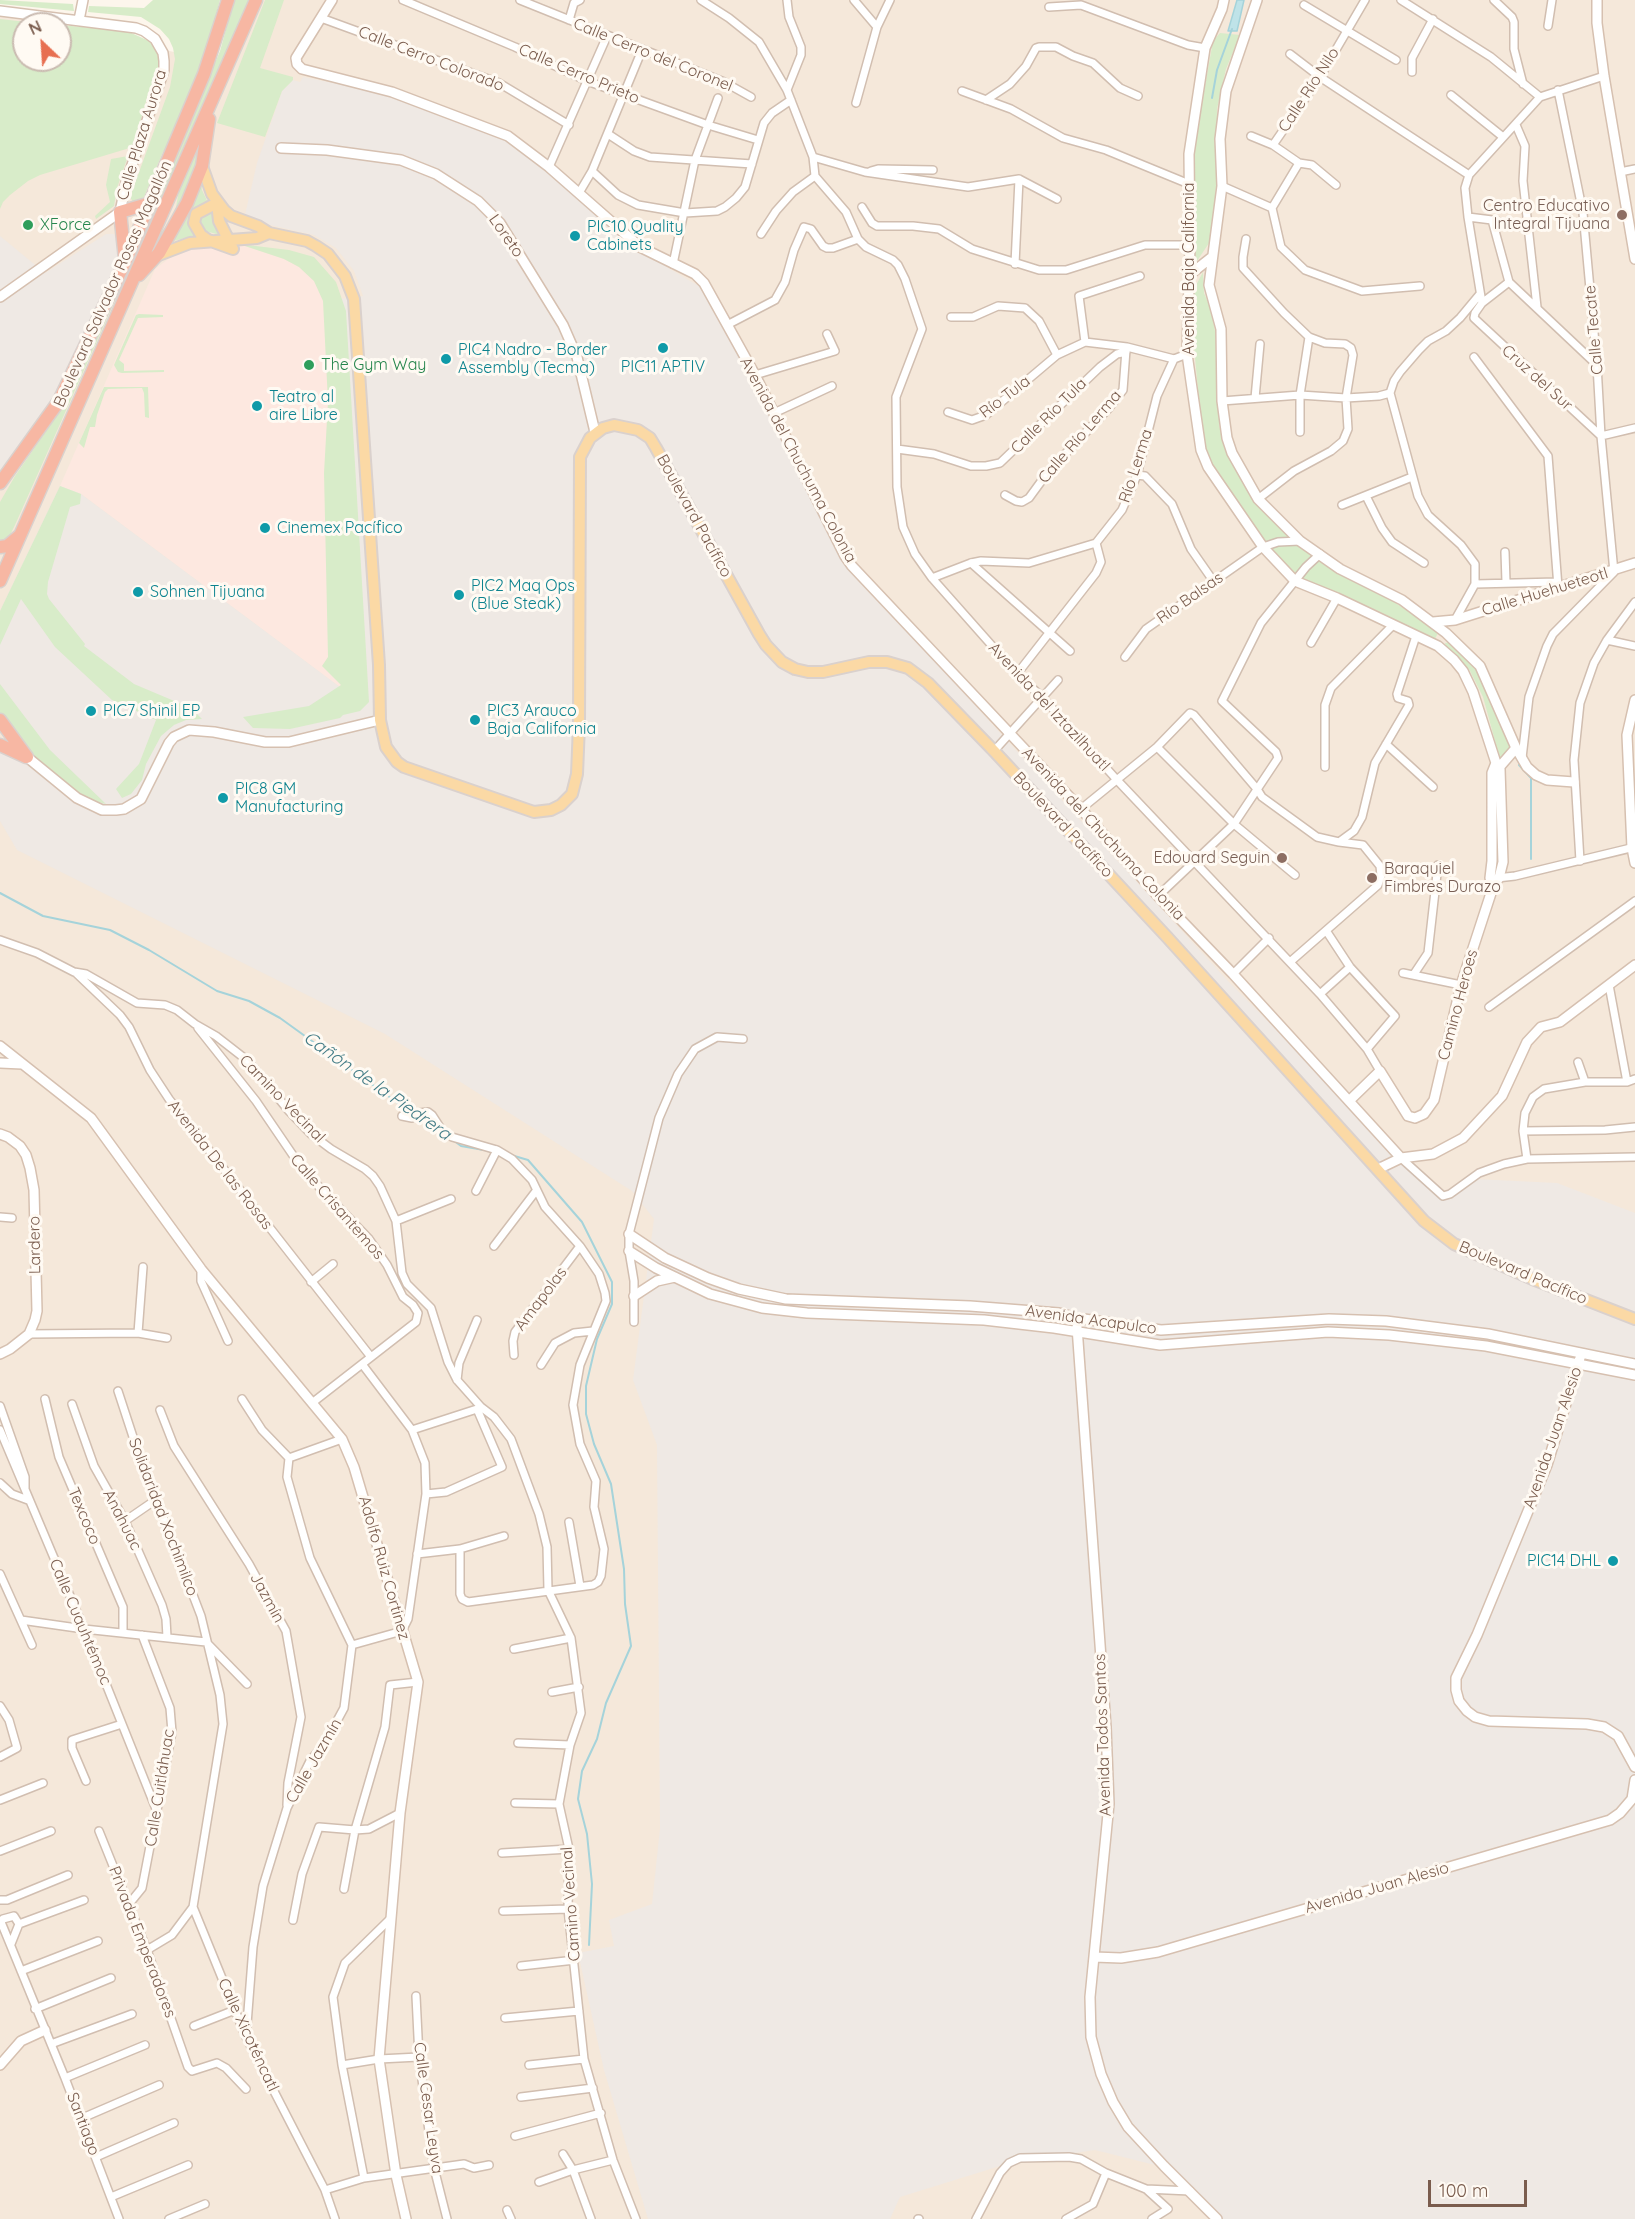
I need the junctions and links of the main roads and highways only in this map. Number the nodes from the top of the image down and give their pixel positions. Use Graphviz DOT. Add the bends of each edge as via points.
graph roads {
  1 [pos="228,0"];
  2 [pos="256,0"];
  3 [pos="211,103"];
  4 [pos="202,166"];
  5 [pos="151,203"];
  6 [pos="217,203"];
  7 [pos="269,233"];
  8 [pos="227,239"];
  9 [pos="208,240"];
  10 [pos="156,256"];
  11 [pos="125,262"];
  12 [pos="131,283"];
  13 [pos="0,483"];
  14 [pos="21,534"];
  15 [pos="0,548"];
  16 [pos="0,581"];
  17 [pos="0,720"];
  18 [pos="0,745"];
  19 [pos="1635,1319"];
  1 -- 5 [label="highway, Boulevard Salvador Rosas Magallón" via="204,74"];
  2 -- 3 [label="highway, Boulevard Salvador Rosas Magallón"];
  3 -- 4 [label="highway"];
  3 -- 12 [label="highway, Boulevard Salvador Rosas Magallón"];
  4 -- 6 [label="main road"];
  4 -- 10 [label="highway" via="187,204"];
  5 -- 11 [label="highway, Boulevard Salvador Rosas Magallón"];
  5 -- 11 [label="highway" via="120,212"];
  6 -- 7 [label="main road" via="231,216"];
  6 -- 8 [label="main road"];
  6 -- 9 [label="main road" via="194,218 196,229"];
  7 -- 8 [label="main road" via="257,238"];
  7 -- 19 [label="main road, Boulevard Pacífico" via="307,240 328,254 345,276 354,299 380,720 386,747 404,767 534,812 550,810 567,800 575,784 579,735 580,457 595,432 614,425 638,430 650,438 763,640 782,662 808,672 887,662 908,668 928,683 1167,937 1424,1221 1454,1244"];
  8 -- 9 [label="main road"];
  9 -- 10 [label="main road"];
  10 -- 12 [label="highway"];
  11 -- 13 [label="highway, Boulevard Salvador Rosas Magallón" via="58,402"];
  12 -- 14 [label="highway, Boulevard Salvador Rosas Magallón"];
  14 -- 15 [label="highway"];
  14 -- 16 [label="highway, Boulevard Salvador Rosas Magallón"];
  17 -- 18 [label="highway" via="27,757"];
}
